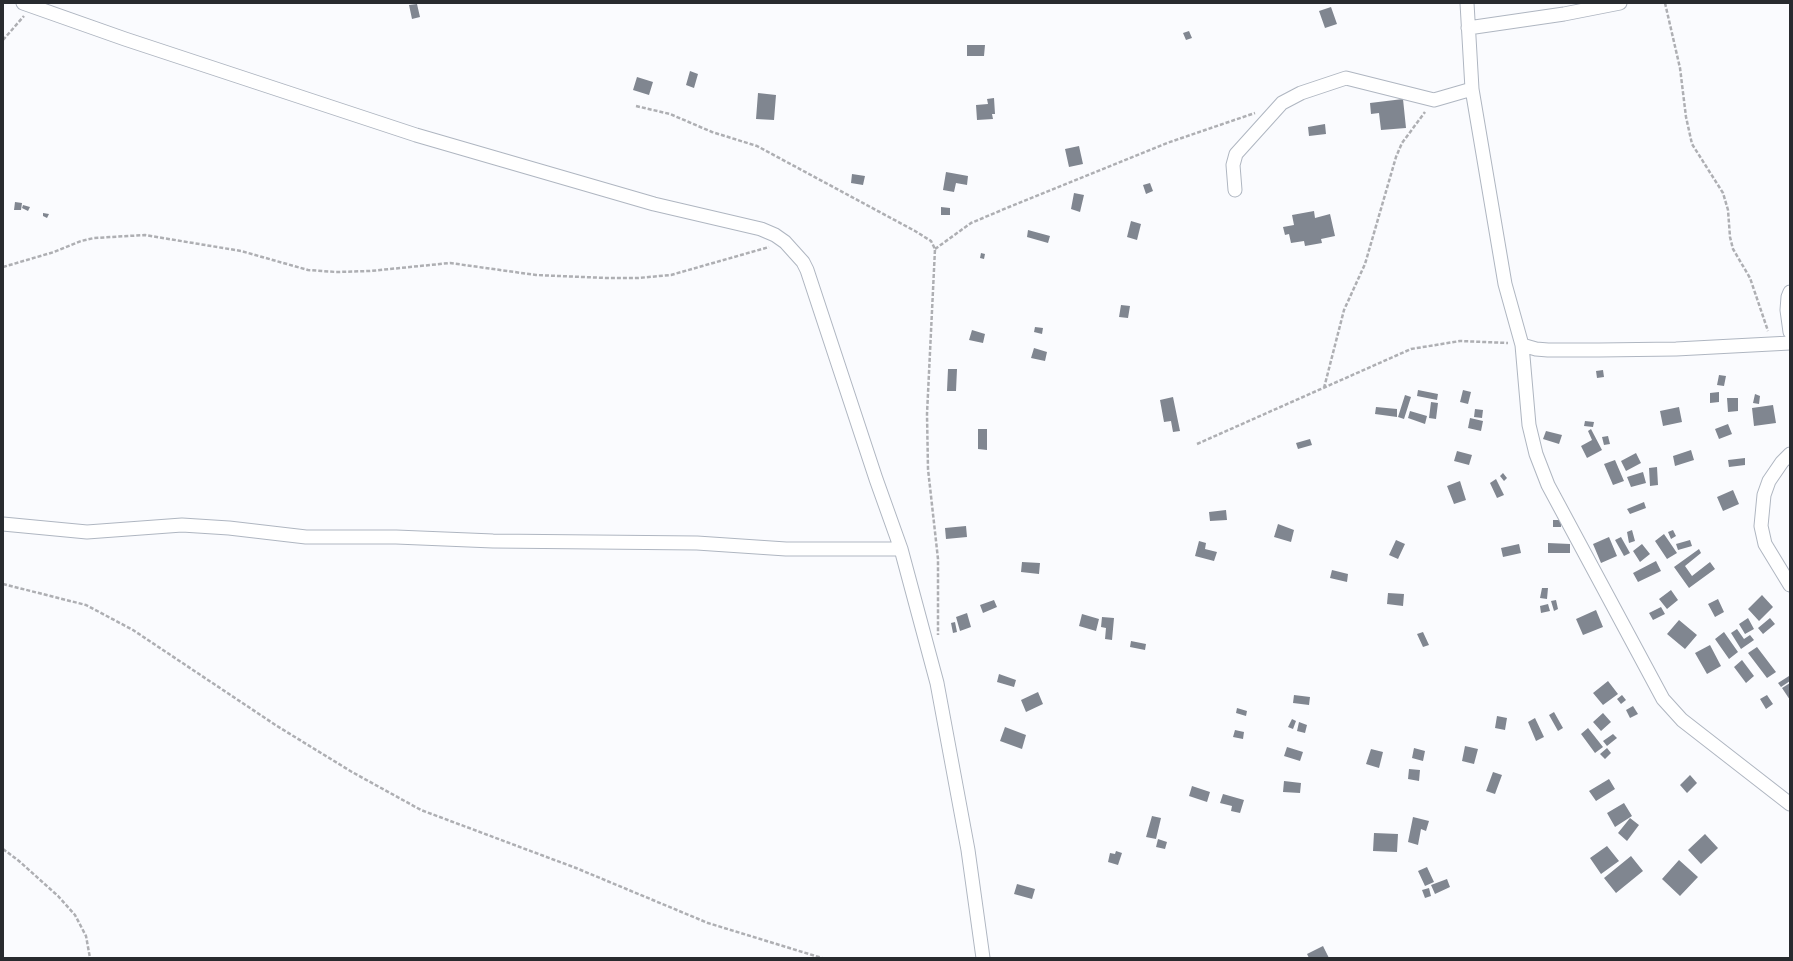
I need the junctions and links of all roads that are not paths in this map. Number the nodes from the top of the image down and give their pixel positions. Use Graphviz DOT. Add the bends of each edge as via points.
graph roads {
  1 [pos="1468,3"];
  2 [pos="1620,3"];
  3 [pos="27,4"];
  4 [pos="1468,28"];
  5 [pos="1472,89"];
  6 [pos="1235,190"];
  7 [pos="1790,292"];
  8 [pos="1790,332"];
  9 [pos="1790,342"];
  10 [pos="1522,345"];
  11 [pos="1790,454"];
  12 [pos="3,524"];
  13 [pos="901,549"];
  14 [pos="1790,584"];
  15 [pos="1790,804"];
  16 [pos="983,958"];
  1 -- 4 [label="street"];
  2 -- 4 [label="street"];
  3 -- 13 [label="street" via="416,135 654,204 761,229 775,235 785,242 807,270"];
  4 -- 5 [label="street"];
  5 -- 6 [label="street" via="1434,100 1346,78 1297,94 1282,103 1236,154 1233,165"];
  5 -- 10 [label="street" via="1505,284"];
  7 -- 8 [label="street" via="1787,310"];
  9 -- 10 [label="street" via="1676,349 1555,350"];
  10 -- 15 [label="street" via="1529,425 1548,486 1663,699 1682,720"];
  11 -- 14 [label="street" via="1769,481 1764,495 1761,526 1764,544"];
  12 -- 13 [label="street" via="80,532 182,525 306,538 396,537 493,541 697,543 786,549"];
  13 -- 16 [label="street" via="937,683 968,850"];
}
